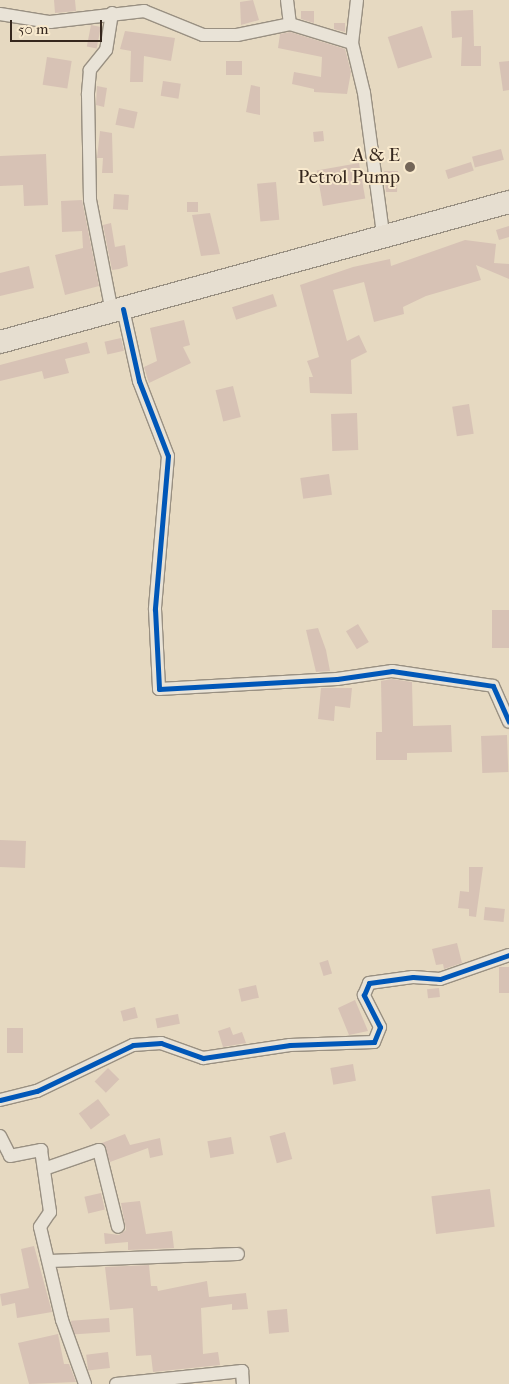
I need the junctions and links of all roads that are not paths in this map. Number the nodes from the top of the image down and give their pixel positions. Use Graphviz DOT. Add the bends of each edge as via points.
graph roads {
  1 [pos="287,0"];
  2 [pos="357,0"];
  3 [pos="112,13"];
  4 [pos="0,14"];
  5 [pos="290,24"];
  6 [pos="352,42"];
  7 [pos="509,202"];
  8 [pos="384,240"];
  9 [pos="117,311"];
  10 [pos="0,342"];
  11 [pos="509,722"];
  12 [pos="509,955"];
  13 [pos="0,1100"];
  14 [pos="0,1136"];
  15 [pos="44,1169"];
  16 [pos="118,1227"];
  17 [pos="238,1254"];
  18 [pos="49,1260"];
  19 [pos="85,1384"];
  20 [pos="116,1384"];
  21 [pos="242,1384"];
  1 -- 5 [label="street"];
  2 -- 6 [label="street"];
  3 -- 4 [label="street" via="50,22"];
  3 -- 5 [label="street" via="144,11 203,35 237,35"];
  3 -- 9 [label="street" via="106,50 90,70 88,95 90,200"];
  5 -- 6 [label="street"];
  6 -- 8 [label="street" via="364,93"];
  7 -- 8 [label="highway"];
  8 -- 9 [label="highway"];
  9 -- 10 [label="highway"];
  9 -- 11 [label="street" via="168,456 155,610 159,689 337,679 392,671 493,686"];
  12 -- 13 [label="street" via="440,979 413,977 369,983 364,995 380,1027 374,1042 290,1045 203,1058 161,1044 133,1045 37,1091"];
  14 -- 15 [label="street" via="10,1156 41,1150"];
  15 -- 16 [label="street" via="99,1150"];
  15 -- 18 [label="street" via="50,1212 40,1227"];
  17 -- 18 [label="street"];
  18 -- 19 [label="street" via="62,1320"];
  20 -- 21 [label="street" via="242,1371"];
}
